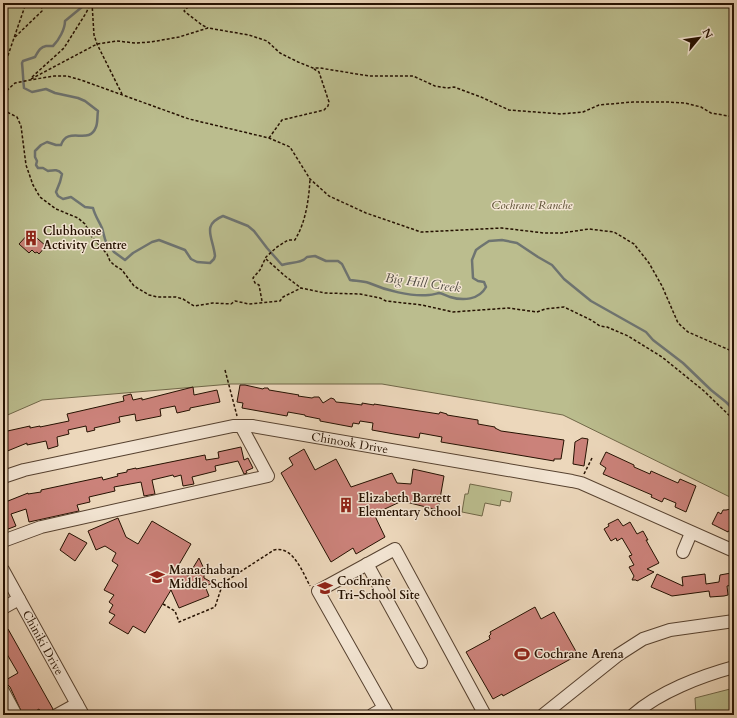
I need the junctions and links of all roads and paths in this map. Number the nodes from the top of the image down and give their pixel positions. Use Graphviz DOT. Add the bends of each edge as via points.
graph roads {
  1 [pos="26,3"];
  2 [pos="42,3"];
  3 [pos="91,3"];
  4 [pos="192,3"];
  5 [pos="208,28"];
  6 [pos="13,38"];
  7 [pos="97,44"];
  8 [pos="313,68"];
  9 [pos="3,70"];
  10 [pos="3,78"];
  11 [pos="30,80"];
  12 [pos="6,90"];
  13 [pos="3,94"];
  14 [pos="122,94"];
  15 [pos="3,110"];
  16 [pos="734,117"];
  17 [pos="269,138"];
  18 [pos="310,179"];
  19 [pos="266,257"];
  20 [pos="301,288"];
  21 [pos="262,302"];
  22 [pos="734,352"];
  23 [pos="225,370"];
  24 [pos="734,420"];
  25 [pos="239,422"];
  26 [pos="592,458"];
  27 [pos="3,477"];
  28 [pos="583,477"];
  29 [pos="691,532"];
  30 [pos="3,541"];
  31 [pos="734,551"];
  32 [pos="683,552"];
  33 [pos="367,564"];
  34 [pos="3,570"];
  35 [pos="311,589"];
  36 [pos="19,599"];
  37 [pos="163,604"];
  38 [pos="3,608"];
  39 [pos="734,621"];
  40 [pos="421,662"];
  41 [pos="734,667"];
  42 [pos="3,691"];
  43 [pos="77,704"];
  44 [pos="386,712"];
  45 [pos="16,715"];
  46 [pos="57,715"];
  47 [pos="83,715"];
  48 [pos="372,715"];
  49 [pos="484,715"];
  50 [pos="543,715"];
  51 [pos="633,715"];
  1 -- 6 [label="path"];
  2 -- 6 [label="path" via="42,11"];
  3 -- 7 [label="path"];
  3 -- 11 [label="path" via="64,48"];
  4 -- 5 [label="path" via="184,11"];
  5 -- 7 [label="path" via="167,40"];
  5 -- 8 [label="path" via="267,41 280,53"];
  6 -- 9 [label="path"];
  7 -- 11 [label="path"];
  7 -- 14 [label="path"];
  8 -- 16 [label="path" via="369,76 413,76 435,86 454,87 509,110 561,114 583,112 599,105 667,102 685,103 701,107 711,113"];
  8 -- 17 [label="path" via="322,78 328,106 324,110 282,120"];
  10 -- 12 [label="path"];
  11 -- 12 [label="path" via="15,83"];
  11 -- 14 [label="path" via="67,76"];
  12 -- 13 [label="path"];
  14 -- 17 [label="path" via="189,119"];
  15 -- 21 [label="path" via="17,117 21,126 26,165 40,197 56,209 78,218 85,224 110,261 122,270 134,286 150,295 176,297 194,306 232,304 235,301 249,304"];
  17 -- 18 [label="path" via="290,148"];
  18 -- 19 [label="path" via="300,232 295,240 288,240"];
  18 -- 22 [label="path" via="329,196 341,202 421,232 502,228 544,233 589,229 614,232 634,244 649,263 678,323 688,332"];
  19 -- 20 [label="path" via="268,262"];
  19 -- 21 [label="path" via="260,270 252,278 260,285"];
  20 -- 21 [label="path" via="280,301"];
  20 -- 24 [label="path" via="325,293 360,294 453,312 508,308 537,312 564,307 600,326 628,336 662,357 704,391"];
  23 -- 25 [label="path"];
  25 -- 27 [label="street, Chinook Drive" via="24,470"];
  25 -- 29 [label="street, Chinook Drive" via="581,483"];
  25 -- 30 [label="street" via="268,476 41,527"];
  26 -- 28 [label="path"];
  29 -- 31 [label="street, Chinook Drive"];
  29 -- 32 [label="street"];
  33 -- 40 [label="street"];
  33 -- 44 [label="street" via="318,591"];
  33 -- 49 [label="street" via="395,549"];
  34 -- 36 [label="street, Chiniki Drive"];
  35 -- 37 [label="path" via="293,558 286,551 279,549 223,583 215,607 179,622 175,611"];
  36 -- 38 [label="street"];
  36 -- 43 [label="street, Chiniki Drive"];
  39 -- 50 [label="street" via="670,630 643,639 618,655"];
  41 -- 51 [label="street" via="676,688"];
  42 -- 45 [label="street"];
  43 -- 46 [label="street"];
  43 -- 47 [label="street, Chiniki Drive"];
  44 -- 48 [label="street"];
}
